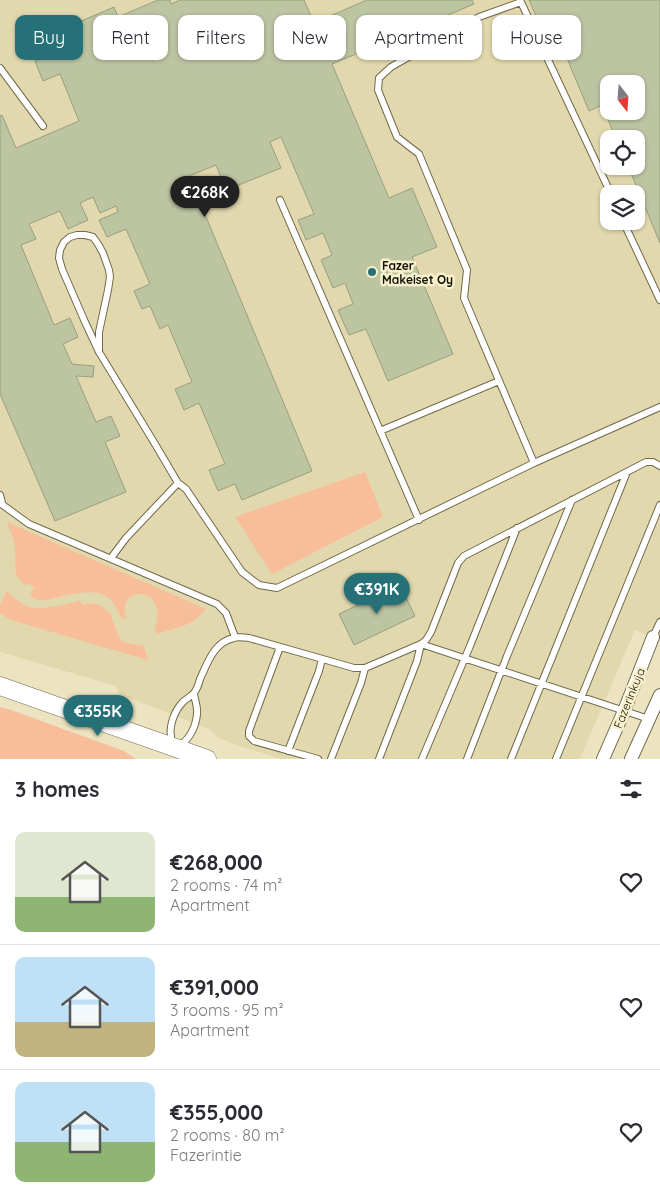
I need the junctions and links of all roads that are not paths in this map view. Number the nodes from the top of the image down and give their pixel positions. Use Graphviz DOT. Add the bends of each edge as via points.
graph roads {
  1 [pos="521,1"];
  2 [pos="0,68"];
  3 [pos="43,126"];
  4 [pos="607,185"];
  5 [pos="280,200"];
  6 [pos="627,230"];
  7 [pos="660,300"];
  8 [pos="99,352"];
  9 [pos="499,381"];
  10 [pos="660,407"];
  11 [pos="380,431"];
  12 [pos="534,463"];
  13 [pos="660,466"];
  14 [pos="627,472"];
  15 [pos="178,483"];
  16 [pos="0,495"];
  17 [pos="572,500"];
  18 [pos="1,503"];
  19 [pos="660,504"];
  20 [pos="419,520"];
  21 [pos="517,528"];
  22 [pos="111,558"];
  23 [pos="660,622"];
  24 [pos="235,637"];
  25 [pos="653,638"];
  26 [pos="421,644"];
  27 [pos="280,647"];
  28 [pos="464,658"];
  29 [pos="322,659"];
  30 [pos="365,668"];
  31 [pos="501,671"];
  32 [pos="542,685"];
  33 [pos="0,686"];
  34 [pos="194,694"];
  35 [pos="660,694"];
  36 [pos="581,698"];
  37 [pos="624,711"];
  38 [pos="649,719"];
  39 [pos="175,748"];
  40 [pos="288,751"];
  41 [pos="207,759"];
  42 [pos="318,759"];
  43 [pos="331,759"];
  44 [pos="379,759"];
  45 [pos="422,759"];
  46 [pos="467,759"];
  47 [pos="511,759"];
  48 [pos="556,759"];
  49 [pos="603,759"];
  50 [pos="631,759"];
  1 -- 4 [label="lane"];
  1 -- 9 [label="lane" via="479,17 391,66 379,78 378,90 397,137 419,154 423,163 467,270 464,298"];
  2 -- 3 [label="lane"];
  5 -- 11 [label="lane"];
  6 -- 7 [label="lane"];
  8 -- 8 [label="lane" via="59,258 64,242 77,235 93,238 109,270"];
  8 -- 15 [label="lane"];
  9 -- 11 [label="lane"];
  9 -- 12 [label="lane"];
  10 -- 12 [label="lane"];
  11 -- 20 [label="lane"];
  12 -- 20 [label="lane"];
  13 -- 14 [label="lane" via="646,462"];
  14 -- 17 [label="lane"];
  14 -- 32 [label="lane"];
  15 -- 20 [label="lane" via="186,489 242,572 259,585 277,588"];
  15 -- 22 [label="lane"];
  16 -- 18 [label="lane"];
  17 -- 21 [label="lane"];
  17 -- 31 [label="lane"];
  18 -- 22 [label="lane" via="29,524"];
  19 -- 36 [label="lane"];
  21 -- 26 [label="lane" via="464,556 458,563 431,632"];
  21 -- 28 [label="lane"];
  22 -- 24 [label="lane" via="217,604 226,613"];
  23 -- 25 [label="lane"];
  24 -- 27 [label="lane"];
  24 -- 34 [label="lane" via="212,652"];
  25 -- 37 [label="street, Fazerinkuja"];
  26 -- 28 [label="lane"];
  26 -- 30 [label="lane"];
  26 -- 44 [label="lane"];
  27 -- 29 [label="lane"];
  27 -- 40 [label="lane" via="249,736 254,741"];
  28 -- 31 [label="lane"];
  28 -- 45 [label="lane"];
  29 -- 30 [label="lane"];
  29 -- 40 [label="lane"];
  30 -- 43 [label="lane"];
  31 -- 32 [label="lane"];
  31 -- 46 [label="lane"];
  32 -- 36 [label="lane"];
  32 -- 47 [label="lane"];
  33 -- 39 [label="main road"];
  34 -- 39 [label="lane" via="197,714 190,736"];
  34 -- 39 [label="lane" via="178,708 170,729"];
  35 -- 38 [label="street, Fazerinkuja"];
  36 -- 37 [label="lane"];
  36 -- 48 [label="lane"];
  37 -- 38 [label="lane"];
  37 -- 49 [label="street, Fazerinkuja"];
  38 -- 50 [label="street, Fazerinkuja"];
  39 -- 41 [label="main road"];
  40 -- 42 [label="lane"];
}
